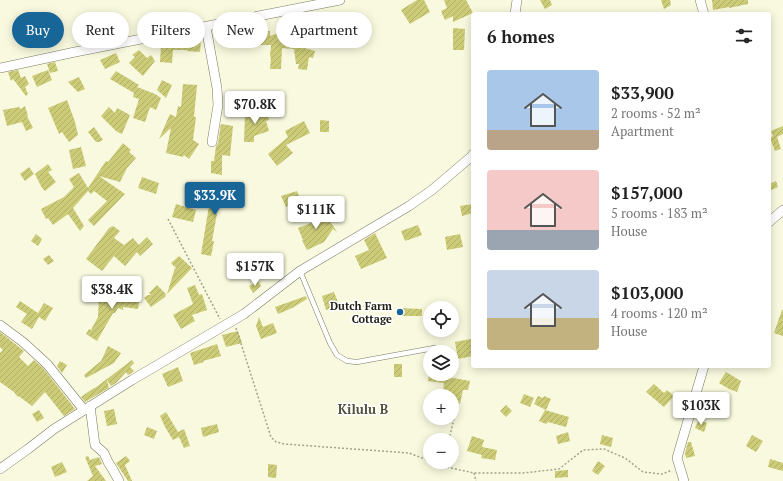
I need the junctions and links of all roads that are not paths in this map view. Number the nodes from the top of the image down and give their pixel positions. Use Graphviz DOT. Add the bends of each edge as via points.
graph roads {
  1 [pos="340,0"];
  2 [pos="517,0"];
  3 [pos="700,0"];
  4 [pos="515,12"];
  5 [pos="703,12"];
  6 [pos="206,27"];
  7 [pos="0,68"];
  8 [pos="212,142"];
  9 [pos="471,157"];
  10 [pos="783,210"];
  11 [pos="771,220"];
  12 [pos="300,271"];
  13 [pos="0,325"];
  14 [pos="423,350"];
  15 [pos="703,368"];
  16 [pos="87,408"];
  17 [pos="0,469"];
  18 [pos="119,481"];
  19 [pos="684,481"];
  1 -- 6 [label="street"];
  2 -- 4 [label="street"];
  3 -- 5 [label="street"];
  6 -- 7 [label="street"];
  6 -- 8 [label="street" via="218,105"];
  9 -- 12 [label="street" via="409,206"];
  10 -- 11 [label="street"];
  12 -- 14 [label="lane" via="337,355 347,361 357,362"];
  12 -- 16 [label="street" via="244,314"];
  13 -- 16 [label="street" via="47,364"];
  15 -- 19 [label="street" via="677,458"];
  16 -- 17 [label="street"];
  16 -- 18 [label="street" via="95,444 104,453"];
}
